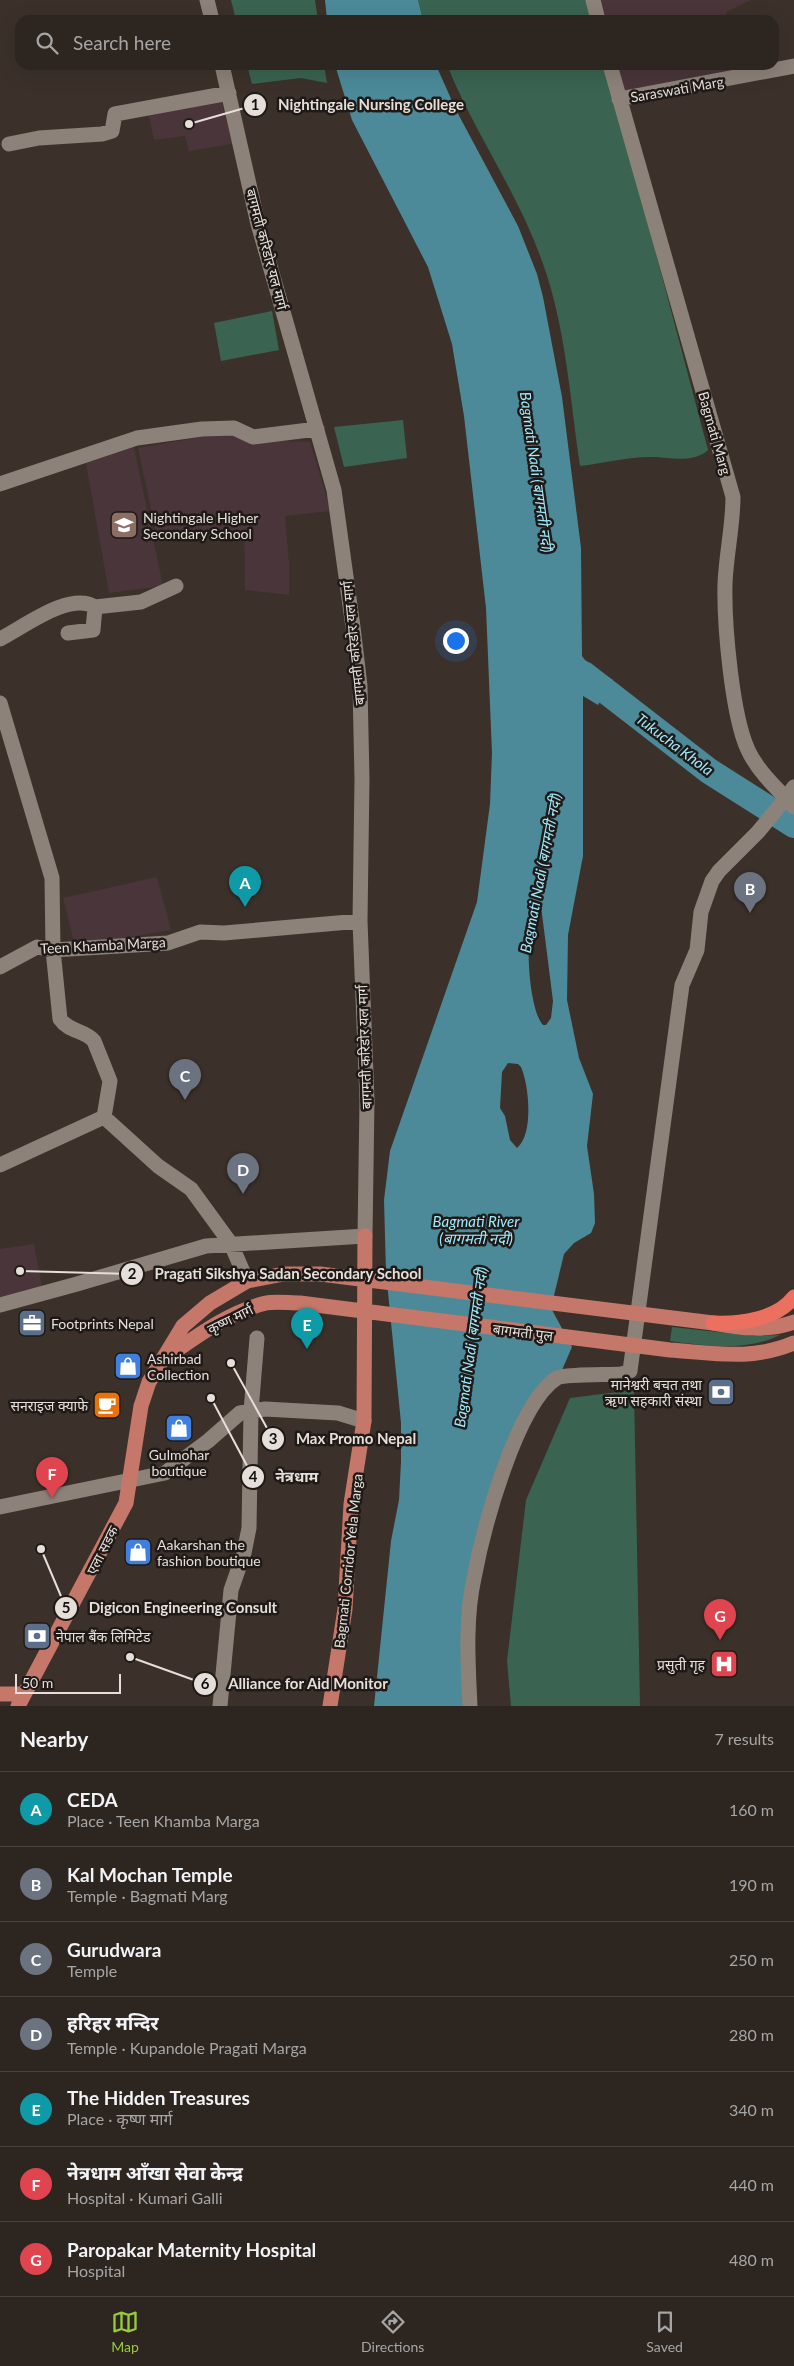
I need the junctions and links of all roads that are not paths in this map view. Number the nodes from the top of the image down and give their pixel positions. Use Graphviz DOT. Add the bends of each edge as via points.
graph roads {
  1 [pos="207,0"];
  2 [pos="593,0"];
  3 [pos="211,15"];
  4 [pos="597,15"];
  5 [pos="794,66"];
  6 [pos="779,69"];
  7 [pos="223,70"];
  8 [pos="611,70"];
  9 [pos="773,70"];
  10 [pos="229,93"];
  11 [pos="619,99"];
  12 [pos="9,144"];
  13 [pos="316,429"];
  14 [pos="0,484"];
  15 [pos="176,586"];
  16 [pos="95,608"];
  17 [pos="68,633"];
  18 [pos="0,639"];
  19 [pos="0,703"];
  20 [pos="788,799"];
  21 [pos="360,921"];
  22 [pos="53,950"];
  23 [pos="0,967"];
  24 [pos="104,1117"];
  25 [pos="0,1166"];
  26 [pos="365,1236"];
  27 [pos="231,1244"];
  28 [pos="247,1281"];
  29 [pos="794,1297"];
  30 [pos="0,1305"];
  31 [pos="336,1309"];
  32 [pos="713,1322"];
  33 [pos="794,1322"];
  34 [pos="257,1338"];
  35 [pos="794,1343"];
  36 [pos="162,1360"];
  37 [pos="251,1411"];
  38 [pos="364,1421"];
  39 [pos="130,1481"];
  40 [pos="0,1507"];
  41 [pos="0,1694"];
  42 [pos="21,1700"];
  43 [pos="220,1706"];
  44 [pos="330,1706"];
  45 [pos="470,1706"];
  1 -- 3 [label="street"];
  2 -- 4 [label="street"];
  5 -- 6 [label="street, Saraswati Marg"];
  7 -- 10 [label="street, बागमती करिडोर यल मार्ग"];
  8 -- 11 [label="street, Bagmati Marg"];
  9 -- 11 [label="street, Saraswati Marg"];
  10 -- 12 [label="street" via="115,114 112,131 102,134 39,138"];
  10 -- 13 [label="street, बागमती करिडोर यल मार्ग" via="258,224"];
  11 -- 20 [label="street, Bagmati Marg" via="733,497 725,583 737,712 748,750 773,785"];
  13 -- 14 [label="street" via="252,437 234,428 202,429 137,438"];
  13 -- 21 [label="street, बागमती करिडोर यल मार्ग" via="334,490 360,686"];
  15 -- 16 [label="street" via="141,602"];
  16 -- 17 [label="street" via="93,630"];
  16 -- 18 [label="street" via="87,602 66,604"];
  19 -- 22 [label="street" via="52,878"];
  20 -- 45 [label="street" via="719,871 701,912 697,950 682,985 630,1372 559,1377 544,1391 517,1436 499,1483 473,1579 468,1644"];
  21 -- 22 [label="street, Teen Khamba Marga" via="200,932 168,943"];
  21 -- 26 [label="street, बागमती करिडोर यल मार्ग" via="367,1100"];
  22 -- 23 [label="street, Teen Khamba Marga" via="37,947"];
  22 -- 24 [label="street" via="60,1019 66,1027 94,1041 110,1081"];
  24 -- 25 [label="street"];
  24 -- 27 [label="street" via="158,1166 191,1189"];
  26 -- 27 [label="street"];
  26 -- 38 [label="main road, Bagmati Corridor Yela Marga"];
  27 -- 28 [label="street"];
  27 -- 30 [label="street" via="206,1246"];
  28 -- 32 [label="main road" via="284,1274 350,1277"];
  28 -- 36 [label="main road, एला सडक" via="210,1303 183,1326"];
  29 -- 32 [label="highway" via="775,1314"];
  31 -- 35 [label="main road, बागमती पुल" via="745,1355 765,1354"];
  31 -- 36 [label="main road, कृष्ण मार्ग" via="300,1303 268,1303 239,1312"];
  32 -- 33 [label="main road" via="752,1330"];
  34 -- 37 [label="street"];
  36 -- 39 [label="main road, एला सडक" via="149,1382 134,1442"];
  37 -- 38 [label="street" via="338,1413"];
  37 -- 39 [label="street" via="240,1413 165,1473"];
  37 -- 43 [label="street" via="249,1528 231,1590"];
  38 -- 44 [label="main road, Bagmati Corridor Yela Marga" via="352,1504 346,1609"];
  39 -- 40 [label="street"];
  39 -- 40 [label="street"];
  39 -- 42 [label="main road, एला सडक" via="126,1503"];
  41 -- 42 [label="main road"];
}
